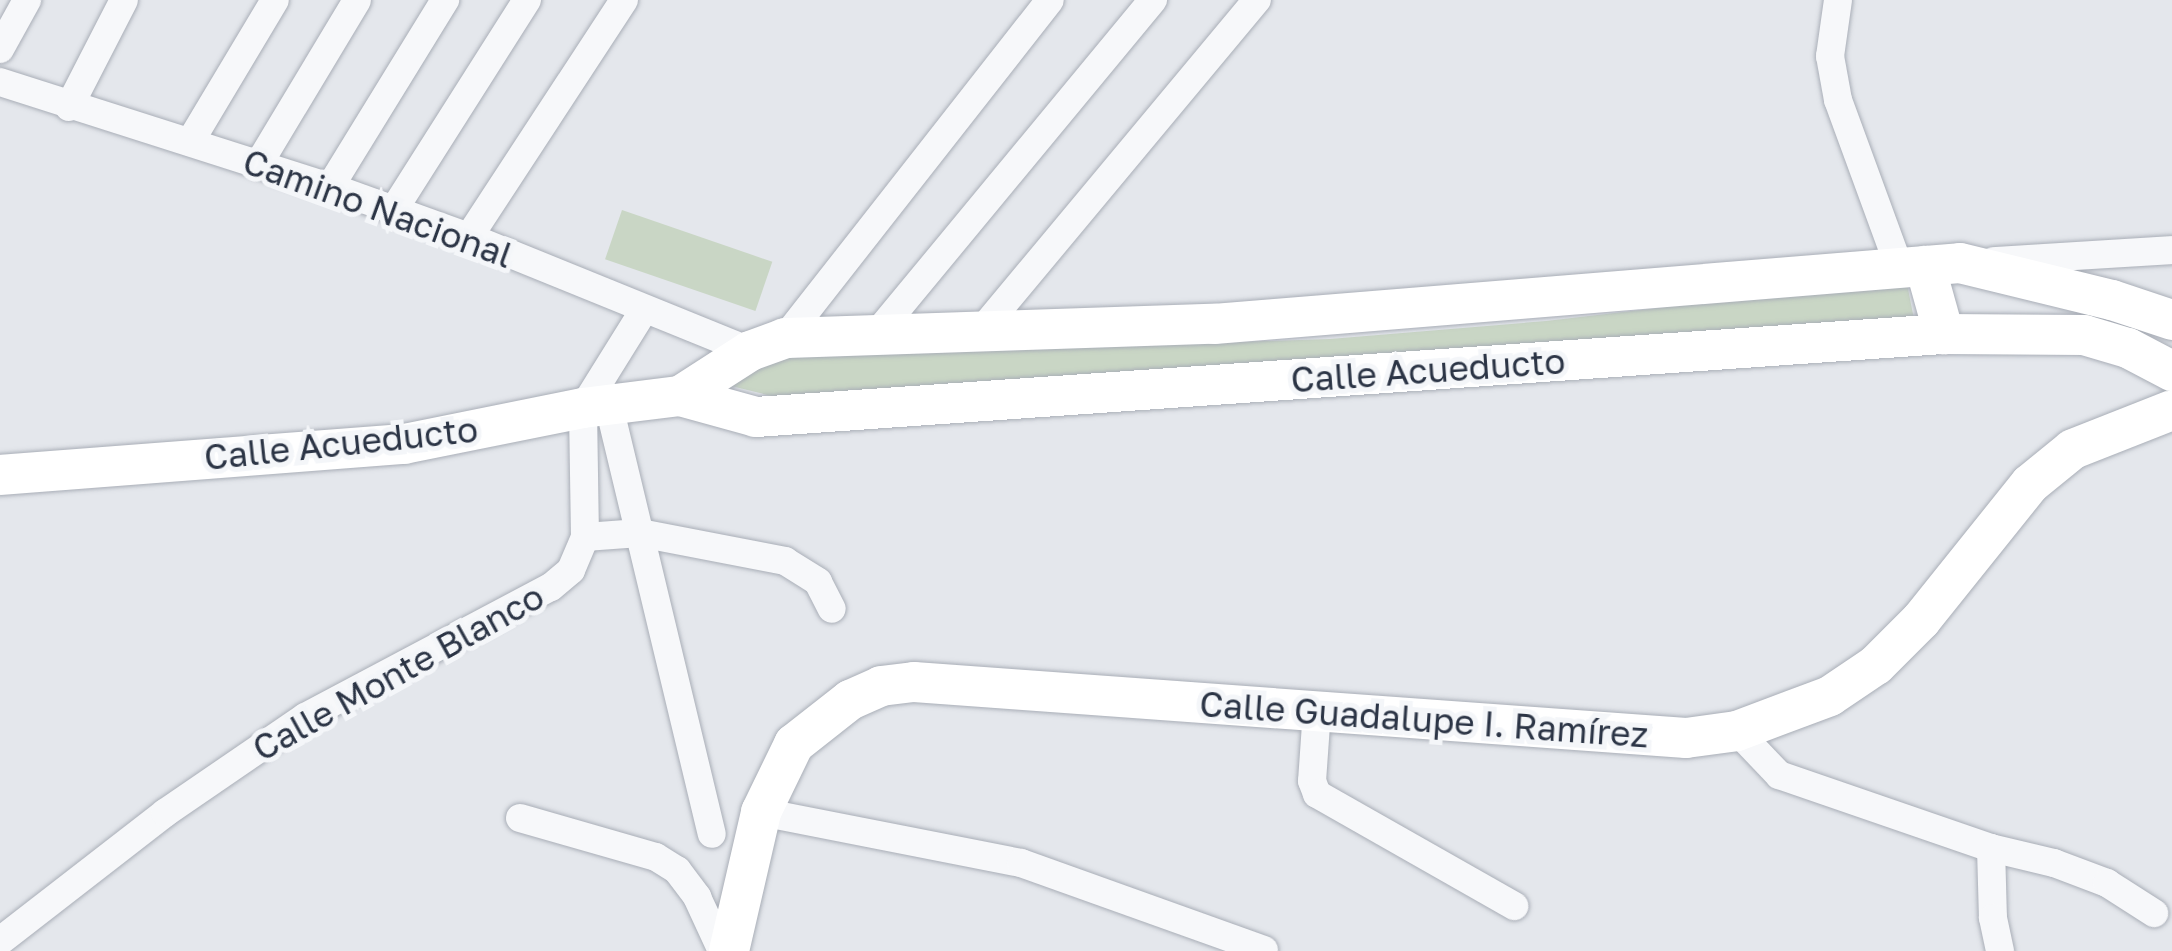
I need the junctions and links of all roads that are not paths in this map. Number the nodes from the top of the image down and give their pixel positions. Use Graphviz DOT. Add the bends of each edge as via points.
graph roads {
  1 [pos="27,0"];
  2 [pos="124,0"];
  3 [pos="275,0"];
  4 [pos="358,0"];
  5 [pos="445,0"];
  6 [pos="527,0"];
  7 [pos="624,0"];
  8 [pos="1050,0"];
  9 [pos="1153,0"];
  10 [pos="1256,0"];
  11 [pos="1838,0"];
  12 [pos="0,49"];
  13 [pos="0,82"];
  14 [pos="70,107"];
  15 [pos="190,142"];
  16 [pos="258,165"];
  17 [pos="330,187"];
  18 [pos="393,210"];
  19 [pos="469,236"];
  20 [pos="2172,250"];
  21 [pos="1929,266"];
  22 [pos="644,310"];
  23 [pos="2172,320"];
  24 [pos="981,331"];
  25 [pos="1944,334"];
  26 [pos="874,336"];
  27 [pos="768,344"];
  28 [pos="2172,371"];
  29 [pos="680,396"];
  30 [pos="596,407"];
  31 [pos="2172,410"];
  32 [pos="0,475"];
  33 [pos="640,533"];
  34 [pos="585,537"];
  35 [pos="832,609"];
  36 [pos="1318,710"];
  37 [pos="1737,731"];
  38 [pos="761,812"];
  39 [pos="520,818"];
  40 [pos="712,834"];
  41 [pos="1991,848"];
  42 [pos="1514,906"];
  43 [pos="2154,913"];
  44 [pos="0,941"];
  45 [pos="1264,950"];
  46 [pos="725,951"];
  47 [pos="2000,951"];
  1 -- 12 [label="street"];
  2 -- 14 [label="street"];
  3 -- 15 [label="street"];
  4 -- 16 [label="street"];
  5 -- 17 [label="street"];
  6 -- 18 [label="street"];
  7 -- 19 [label="street"];
  8 -- 27 [label="street"];
  9 -- 26 [label="street"];
  10 -- 24 [label="street"];
  11 -- 21 [label="street" via="1830,56 1838,100"];
  13 -- 14 [label="street, Camino Nacional"];
  14 -- 15 [label="street, Camino Nacional"];
  15 -- 16 [label="street, Camino Nacional"];
  16 -- 17 [label="street, Camino Nacional"];
  17 -- 18 [label="street, Camino Nacional"];
  18 -- 19 [label="street, Camino Nacional"];
  19 -- 22 [label="street, Camino Nacional"];
  20 -- 21 [label="street, Calle Acueducto"];
  21 -- 23 [label="street, Calle Acueducto" via="2112,300"];
  21 -- 24 [label="street, Calle Acueducto" via="1348,316"];
  21 -- 25 [label="street"];
  22 -- 27 [label="street, Camino Nacional"];
  22 -- 30 [label="street"];
  24 -- 26 [label="street, Calle Acueducto"];
  25 -- 28 [label="street, Calle Acueducto" via="2084,336 2128,348"];
  25 -- 29 [label="street, Calle Acueducto" via="756,417"];
  26 -- 27 [label="street, Calle Acueducto"];
  27 -- 29 [label="street, Calle Acueducto"];
  29 -- 30 [label="street, Calle Acueducto"];
  30 -- 32 [label="street, Calle Acueducto" via="404,444"];
  30 -- 33 [label="street"];
  30 -- 34 [label="street"];
  31 -- 37 [label="street, Calle Guadalupe I. Ramírez" via="2073,449 2030,484 1876,665 1830,696"];
  33 -- 34 [label="street"];
  33 -- 35 [label="street" via="785,562 818,582"];
  33 -- 40 [label="street"];
  34 -- 44 [label="street, Calle Monte Blanco" via="571,570 551,588 304,717"];
  36 -- 37 [label="street, Calle Guadalupe I. Ramírez" via="1686,738"];
  36 -- 38 [label="street, Calle Guadalupe I. Ramírez" via="914,682 881,686 850,700 794,744"];
  36 -- 42 [label="street" via="1312,781 1317,794"];
  37 -- 41 [label="street" via="1779,775"];
  38 -- 45 [label="street" via="1022,863"];
  38 -- 46 [label="street, Calle Guadalupe I. Ramírez"];
  39 -- 46 [label="street" via="656,857 677,870"];
  41 -- 43 [label="street" via="2107,883"];
  41 -- 47 [label="street"];
}
